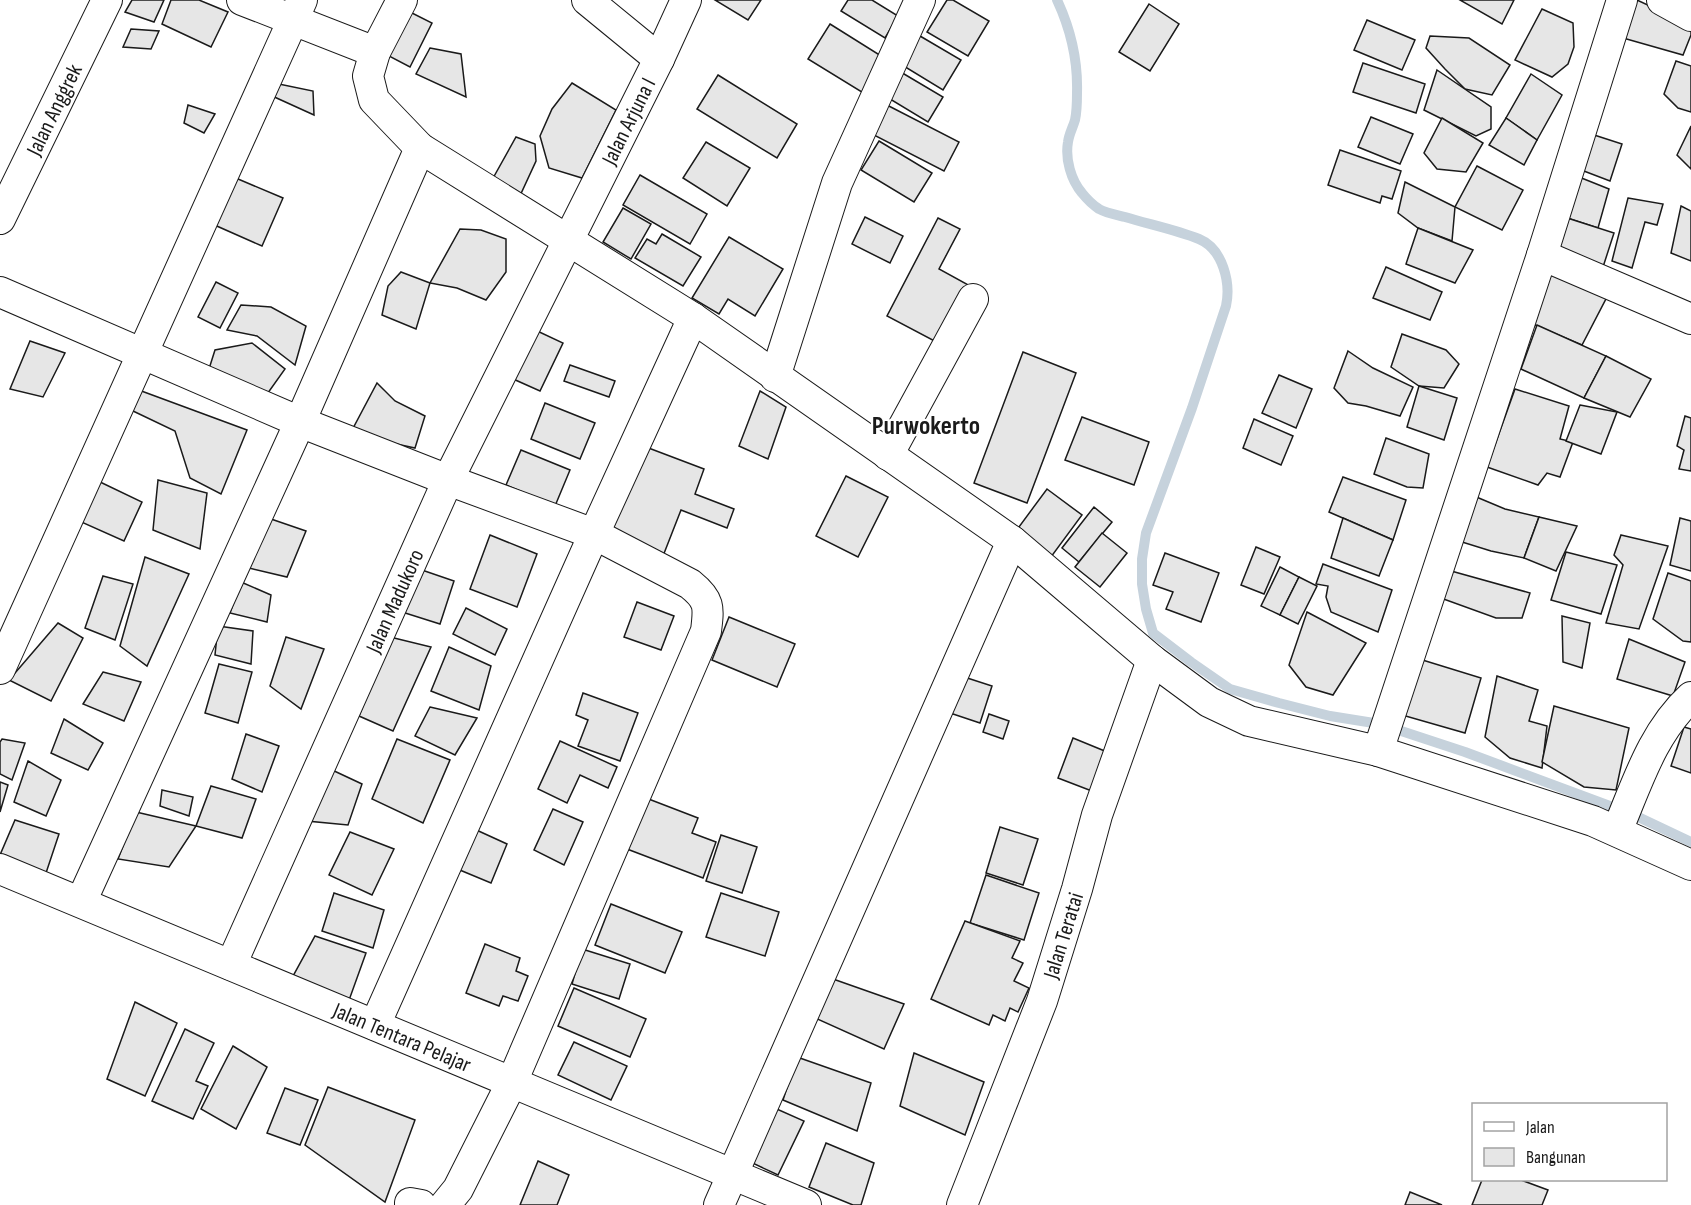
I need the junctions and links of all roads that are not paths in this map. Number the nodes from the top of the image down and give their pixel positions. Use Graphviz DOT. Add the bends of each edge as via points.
graph roads {
  1 [pos="107,0"];
  2 [pos="242,0"];
  3 [pos="402,0"];
  4 [pos="587,0"];
  5 [pos="686,0"];
  6 [pos="918,0"];
  7 [pos="1622,0"];
  8 [pos="1662,0"];
  9 [pos="297,10"];
  10 [pos="1691,16"];
  11 [pos="375,52"];
  12 [pos="659,59"];
  13 [pos="420,148"];
  14 [pos="0,219"];
  15 [pos="567,241"];
  16 [pos="1542,255"];
  17 [pos="0,292"];
  18 [pos="973,299"];
  19 [pos="693,318"];
  20 [pos="1691,319"];
  21 [pos="142,354"];
  22 [pos="775,377"];
  23 [pos="300,422"];
  24 [pos="888,455"];
  25 [pos="448,480"];
  26 [pos="594,534"];
  27 [pos="1012,542"];
  28 [pos="1152,660"];
  29 [pos="0,669"];
  30 [pos="1691,697"];
  31 [pos="1379,746"];
  32 [pos="1622,818"];
  33 [pos="1691,865"];
  34 [pos="0,869"];
  35 [pos="81,902"];
  36 [pos="231,965"];
  37 [pos="375,1025"];
  38 [pos="512,1082"];
  39 [pos="732,1173"];
  40 [pos="445,1205"];
  41 [pos="719,1205"];
  42 [pos="806,1205"];
  43 [pos="962,1205"];
  1 -- 14 [label="street, Jalan Anggrek"];
  2 -- 9 [label="street"];
  3 -- 11 [label="street"];
  4 -- 12 [label="street"];
  5 -- 12 [label="street, Jalan Arjuna I"];
  6 -- 22 [label="street" via="837,183"];
  7 -- 16 [label="street"];
  8 -- 10 [label="street"];
  9 -- 11 [label="street"];
  9 -- 21 [label="street"];
  11 -- 13 [label="street" via="368,76 374,100"];
  12 -- 15 [label="street, Jalan Arjuna I"];
  13 -- 15 [label="street"];
  13 -- 23 [label="street"];
  15 -- 19 [label="street"];
  15 -- 25 [label="street, Jalan Madukoro"];
  16 -- 20 [label="street"];
  16 -- 31 [label="street"];
  17 -- 21 [label="street"];
  18 -- 24 [label="street"];
  19 -- 22 [label="street"];
  19 -- 26 [label="street"];
  21 -- 23 [label="street"];
  21 -- 29 [label="street"];
  22 -- 24 [label="street"];
  23 -- 25 [label="street"];
  23 -- 35 [label="street"];
  24 -- 27 [label="street"];
  25 -- 26 [label="street"];
  25 -- 36 [label="street, Jalan Madukoro"];
  26 -- 37 [label="street"];
  26 -- 38 [label="street" via="702,593 709,608 706,631"];
  27 -- 28 [label="street"];
  27 -- 39 [label="street"];
  28 -- 31 [label="street" via="1209,702 1249,721"];
  28 -- 43 [label="street, Jalan Teratai" via="1097,815 1042,1001"];
  30 -- 32 [label="street" via="1676,711 1653,746"];
  31 -- 32 [label="street" via="1593,821"];
  32 -- 33 [label="street"];
  34 -- 35 [label="street, Jalan Tentara Pelajar"];
  35 -- 36 [label="street, Jalan Tentara Pelajar"];
  36 -- 37 [label="street, Jalan Tentara Pelajar"];
  37 -- 38 [label="street, Jalan Tentara Pelajar"];
  38 -- 39 [label="street, Jalan Tentara Pelajar"];
  38 -- 40 [label="street" via="458,1189"];
  39 -- 41 [label="street"];
  39 -- 42 [label="street, Jalan Tentara Pelajar"];
}
